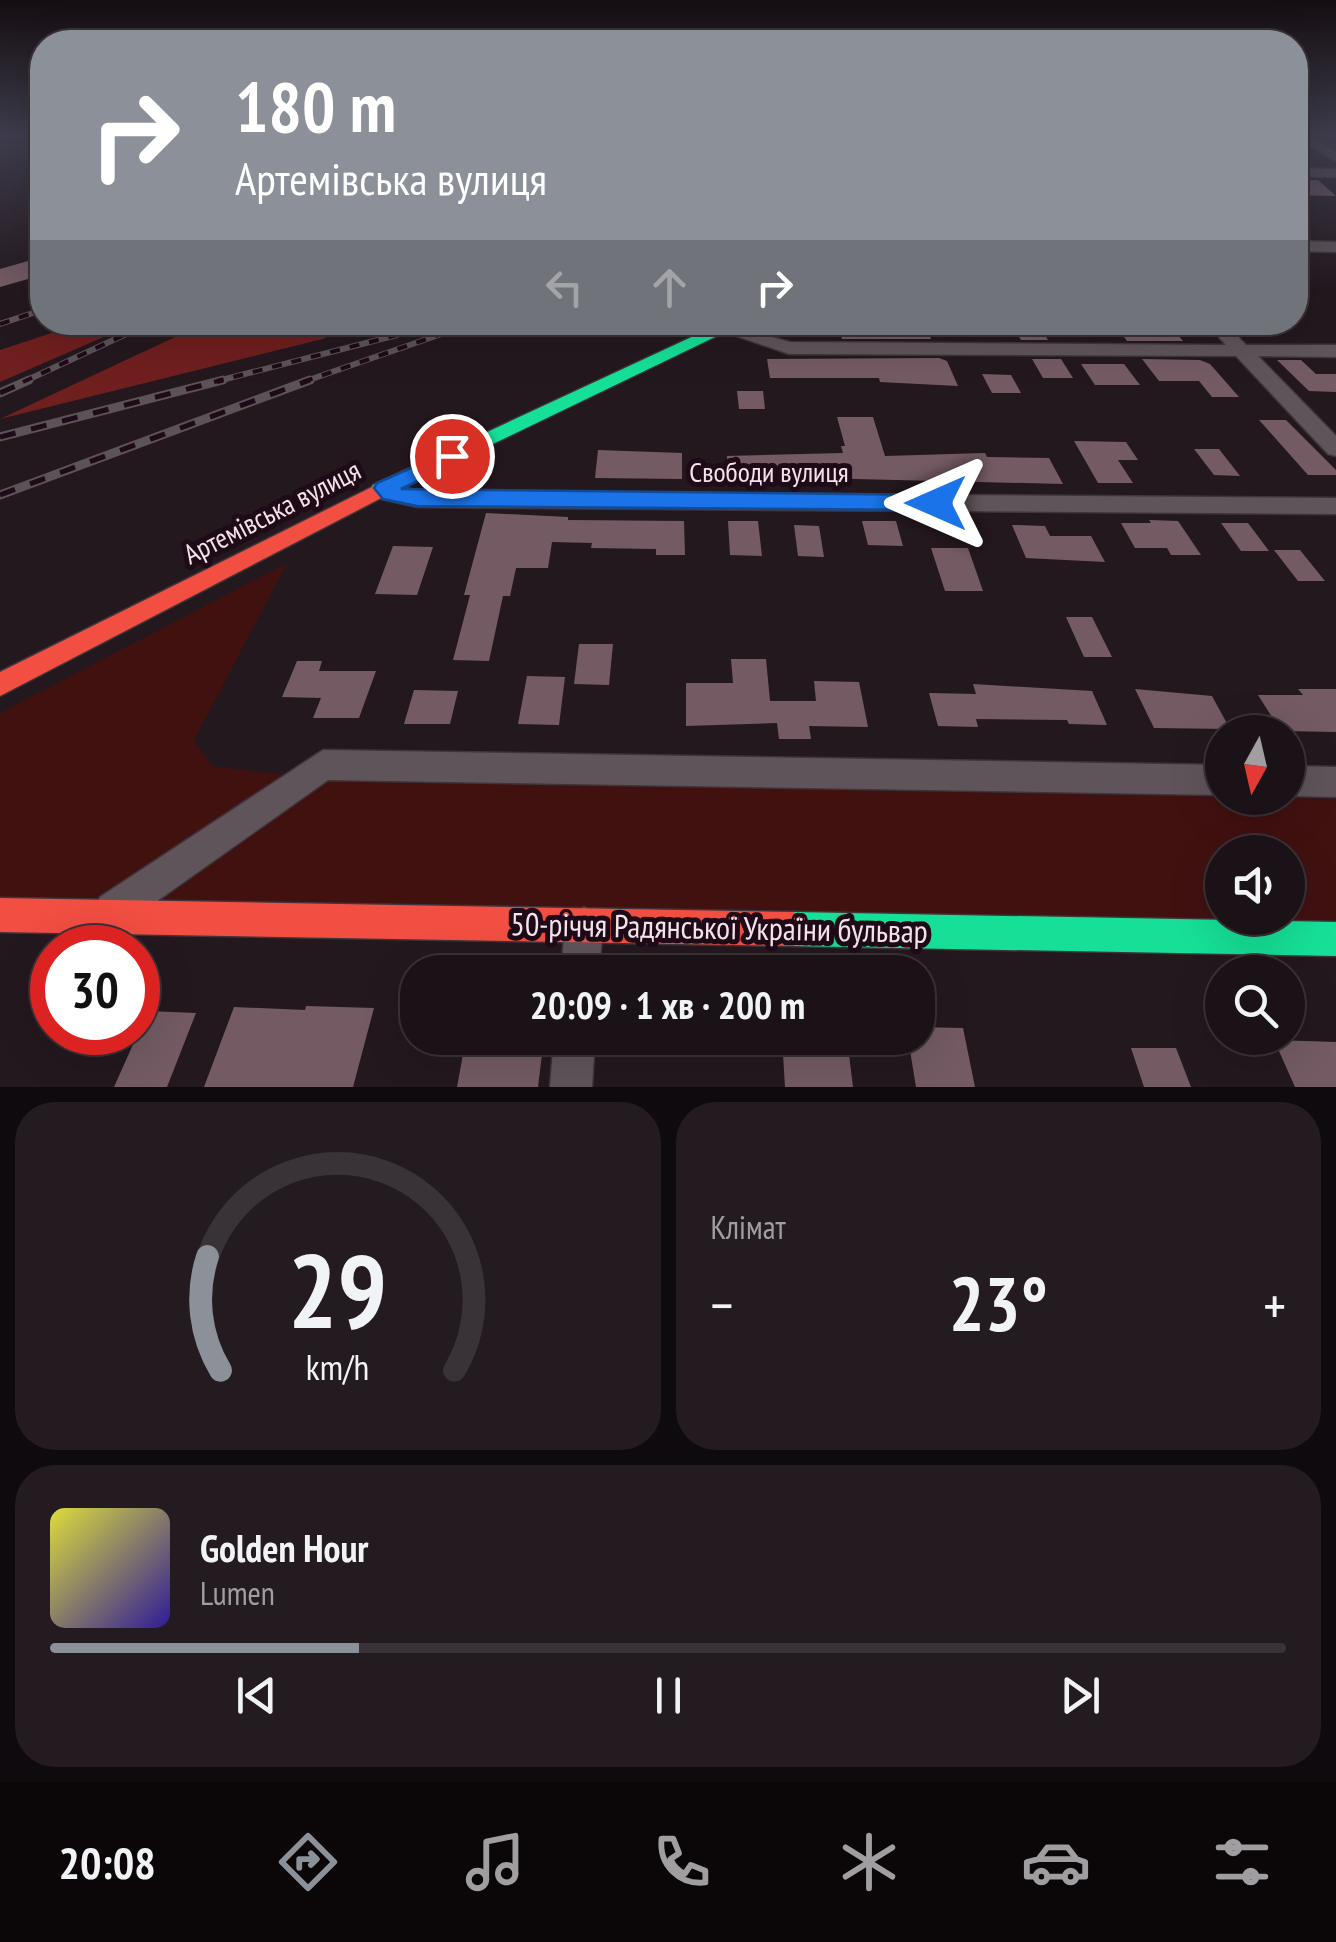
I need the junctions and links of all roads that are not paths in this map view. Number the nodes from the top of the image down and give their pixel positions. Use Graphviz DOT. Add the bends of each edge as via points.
graph roads {
  1 [pos="1308,246"];
  2 [pos="1336,247"];
  3 [pos="713,335"];
  4 [pos="755,335"];
  5 [pos="1226,335"];
  6 [pos="1240,350"];
  7 [pos="1336,350"];
  8 [pos="1336,449"];
  9 [pos="384,488"];
  10 [pos="1336,506"];
  11 [pos="0,685"];
  12 [pos="1205,780"];
  13 [pos="1305,782"];
  14 [pos="1336,782"];
  15 [pos="0,915"];
  16 [pos="102,918"];
  17 [pos="584,926"];
  18 [pos="1336,939"];
  19 [pos="581,955"];
  20 [pos="574,1055"];
  21 [pos="571,1087"];
  1 -- 2 [label="street"];
  3 -- 9 [label="street, Артемівська вулиця"];
  4 -- 6 [label="street" via="789,348"];
  5 -- 6 [label="street"];
  6 -- 7 [label="street"];
  6 -- 8 [label="street"];
  9 -- 10 [label="street, Свободи вулиця" via="417,499"];
  9 -- 11 [label="street, Артемівська вулиця"];
  12 -- 16 [label="street" via="324,765"];
  13 -- 14 [label="street"];
  15 -- 16 [label="street, 50-річчя Радянської України бульвар"];
  16 -- 17 [label="street, 50-річчя Радянської України бульвар"];
  17 -- 18 [label="street, 50-річчя Радянської України бульвар"];
  17 -- 19 [label="street"];
  20 -- 21 [label="street"];
}
